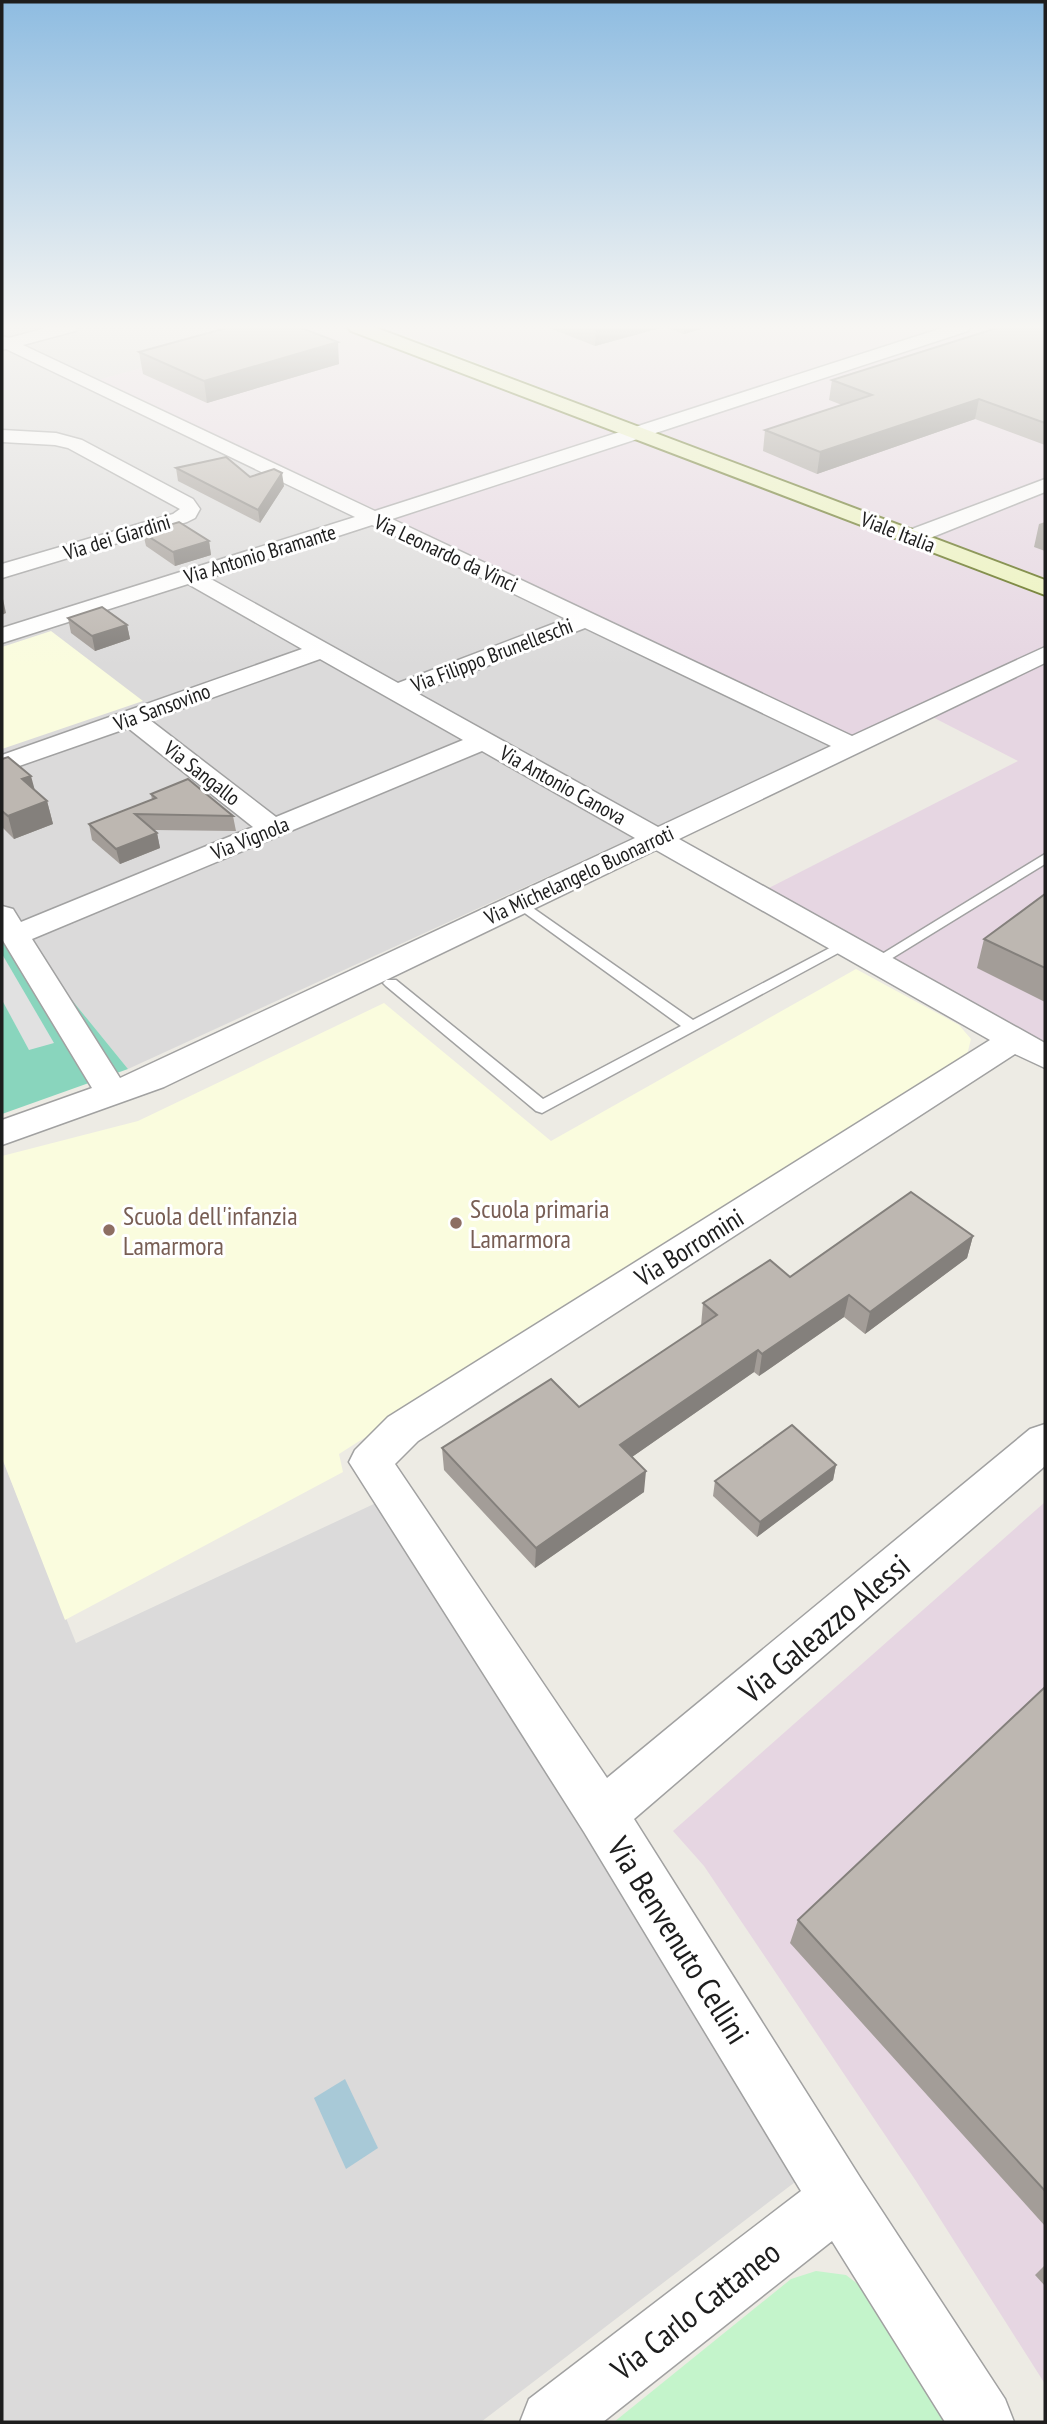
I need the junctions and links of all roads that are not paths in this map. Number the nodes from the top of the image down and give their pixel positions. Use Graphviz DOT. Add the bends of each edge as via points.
graph roads {
  1 [pos="61,440"];
  2 [pos="207,440"];
  3 [pos="620,440"];
  4 [pos="655,440"];
  5 [pos="1045,485"];
  6 [pos="372,519"];
  7 [pos="912,537"];
  8 [pos="4,566"];
  9 [pos="190,576"];
  10 [pos="1045,588"];
  11 [pos="587,618"];
  12 [pos="2,636"];
  13 [pos="322,650"];
  14 [pos="1045,654"];
  15 [pos="397,692"];
  16 [pos="132,718"];
  17 [pos="484,741"];
  18 [pos="852,746"];
  19 [pos="2,764"];
  20 [pos="272,828"];
  21 [pos="656,838"];
  22 [pos="1045,858"];
  23 [pos="520,903"];
  24 [pos="8,924"];
  25 [pos="846,945"];
  26 [pos="876,962"];
  27 [pos="391,984"];
  28 [pos="692,1027"];
  29 [pos="1029,1048"];
  30 [pos="112,1093"];
  31 [pos="2,1133"];
  32 [pos="1045,1441"];
  33 [pos="370,1462"];
  34 [pos="602,1814"];
  35 [pos="840,2200"];
  36 [pos="552,2422"];
  37 [pos="982,2422"];
  1 -- 8 [label="street, Via dei Giardini" via="186,503 188,514"];
  2 -- 6 [label="street, Via Leonardo da Vinci"];
  3 -- 6 [label="street, Via Antonio Bramante"];
  4 -- 7 [label="street, Viale Italia"];
  5 -- 7 [label="street"];
  6 -- 9 [label="street, Via Antonio Bramante"];
  6 -- 11 [label="street, Via Leonardo da Vinci"];
  7 -- 10 [label="street, Viale Italia"];
  9 -- 12 [label="street, Via Antonio Bramante"];
  9 -- 13 [label="street, Via Antonio Canova"];
  11 -- 15 [label="street, Via Filippo Brunelleschi"];
  11 -- 18 [label="street, Via Leonardo da Vinci"];
  13 -- 15 [label="street, Via Antonio Canova"];
  13 -- 16 [label="street, Via Sansovino"];
  14 -- 18 [label="street, Via Michelangelo Buonarroti"];
  15 -- 17 [label="street, Via Antonio Canova"];
  16 -- 19 [label="street, Via Sansovino"];
  16 -- 20 [label="street, Via Sangallo"];
  17 -- 20 [label="street, Via Vignola"];
  17 -- 21 [label="street, Via Antonio Canova"];
  18 -- 21 [label="street, Via Michelangelo Buonarroti"];
  20 -- 24 [label="street, Via Vignola"];
  21 -- 23 [label="street, Via Michelangelo Buonarroti"];
  21 -- 25 [label="street, Via Antonio Canova"];
  22 -- 26 [label="lane"];
  23 -- 28 [label="lane"];
  23 -- 30 [label="street, Via Michelangelo Buonarroti" via="152,1079"];
  24 -- 30 [label="street"];
  25 -- 26 [label="street, Via Antonio Canova"];
  25 -- 28 [label="lane"];
  26 -- 29 [label="street, Via Antonio Canova"];
  27 -- 28 [label="lane" via="542,1107"];
  29 -- 33 [label="street, Via Borromini" via="403,1429"];
  30 -- 31 [label="street, Via Michelangelo Buonarroti"];
  32 -- 34 [label="street, Via Galeazzo Alessi"];
  33 -- 34 [label="street, Via Benvenuto Cellini"];
  34 -- 35 [label="street, Via Benvenuto Cellini"];
  35 -- 36 [label="street, Via Carlo Cattaneo"];
  35 -- 37 [label="street, Via Benvenuto Cellini"];
}
